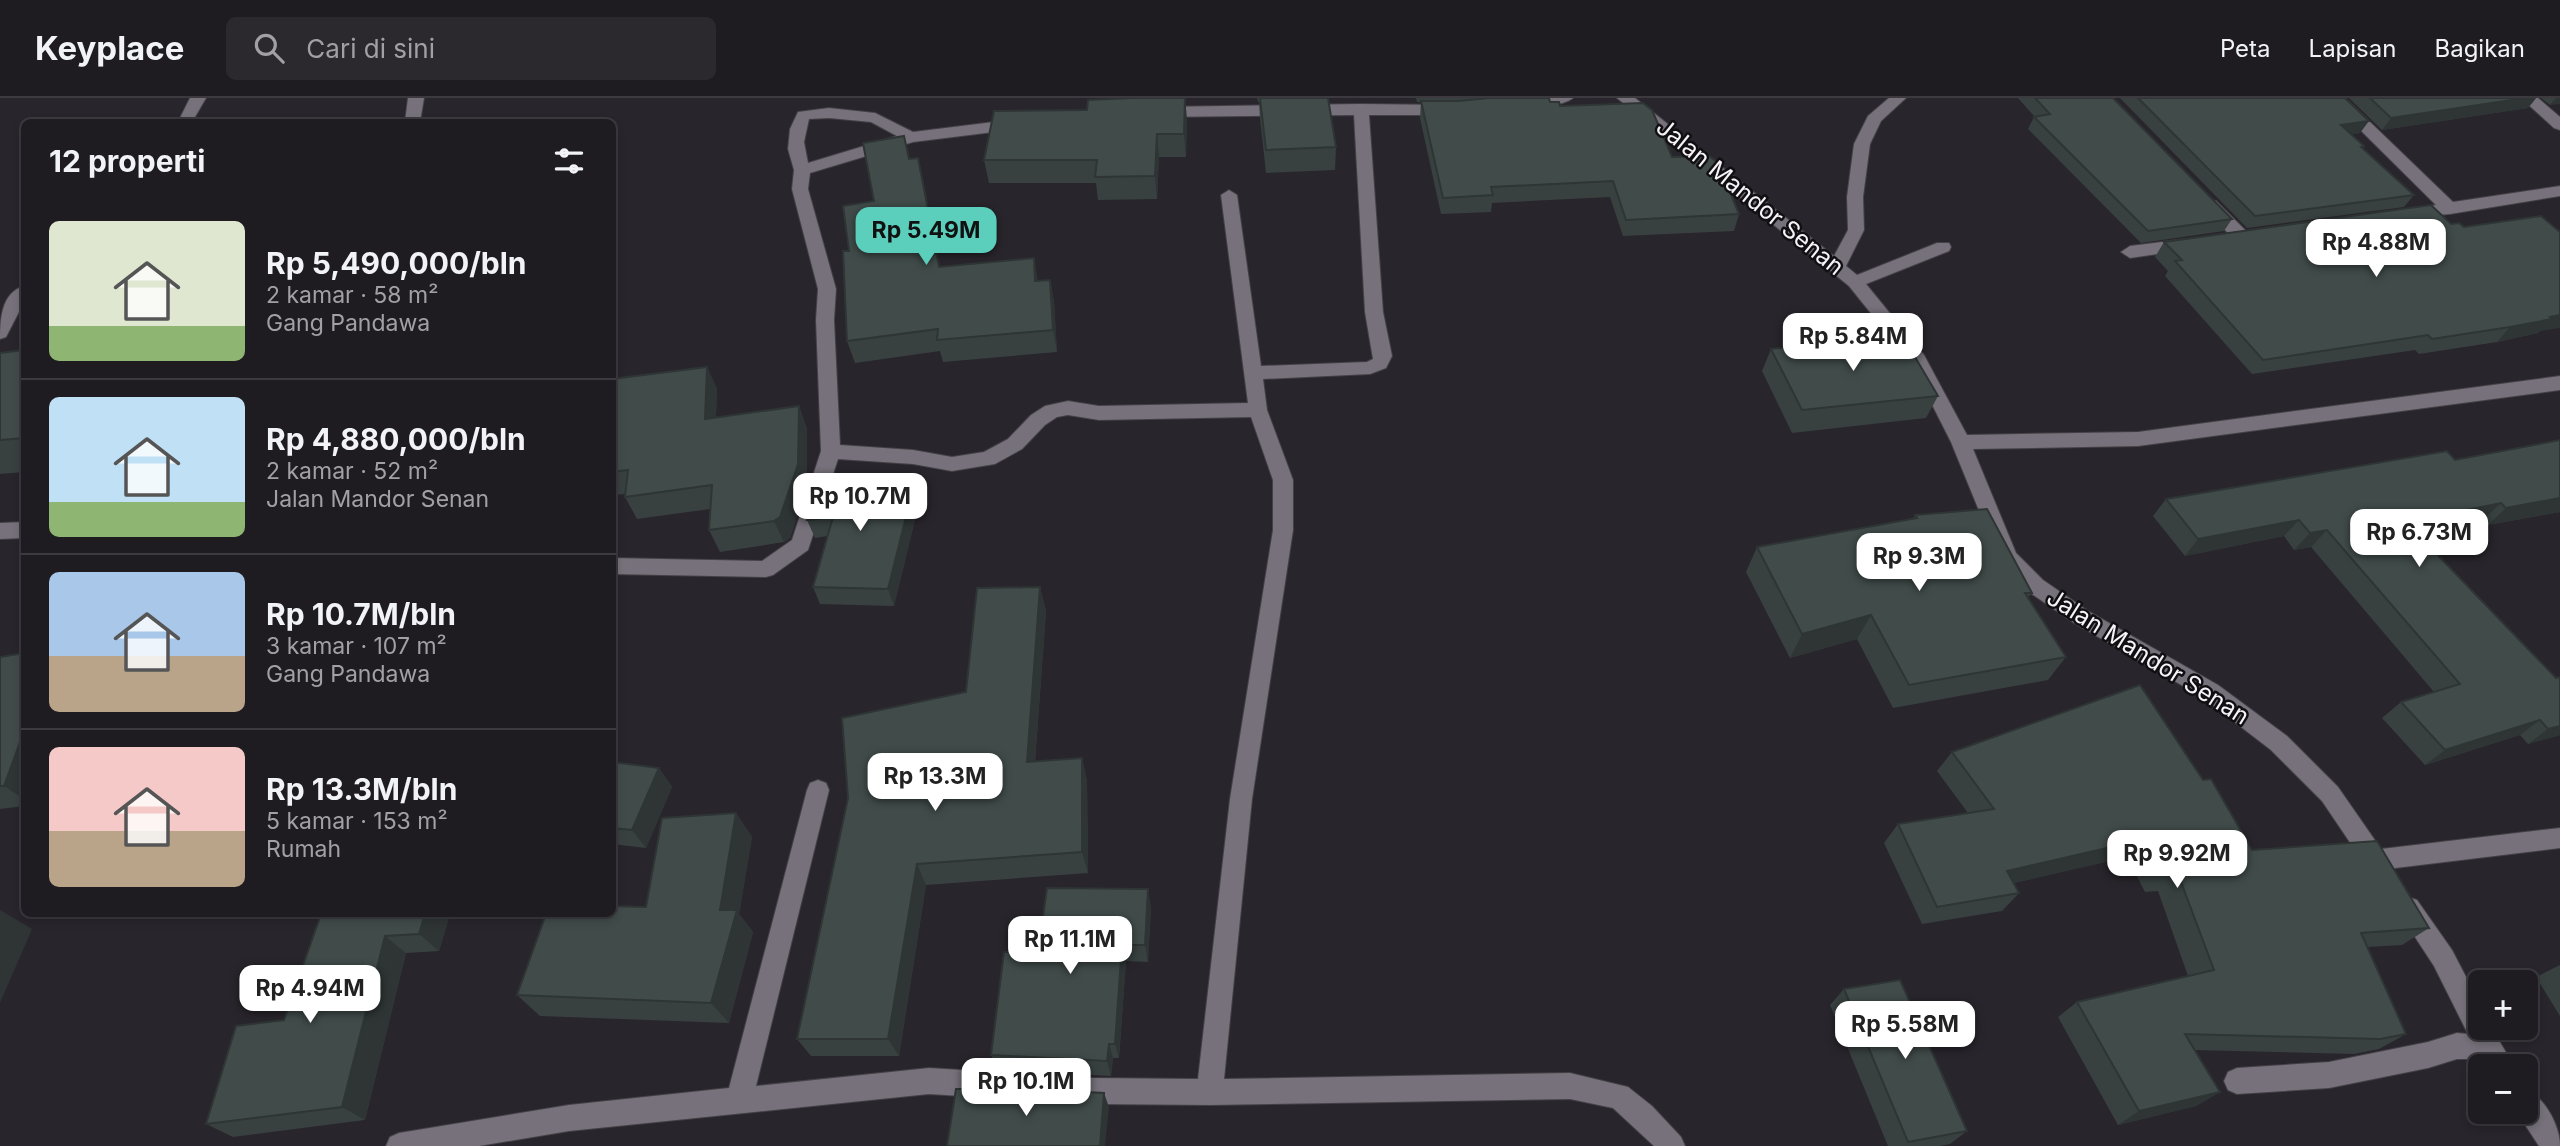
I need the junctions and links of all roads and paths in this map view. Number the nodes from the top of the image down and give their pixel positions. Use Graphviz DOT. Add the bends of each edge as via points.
graph roads {
  1 [pos="198,98"];
  2 [pos="416,98"];
  3 [pos="1565,98"];
  4 [pos="1625,98"];
  5 [pos="1898,98"];
  6 [pos="2336,98"];
  7 [pos="2529,98"];
  8 [pos="1510,106"];
  9 [pos="1470,109"];
  10 [pos="1361,110"];
  11 [pos="1144,113"];
  12 [pos="187,119"];
  13 [pos="413,119"];
  14 [pos="1028,123"];
  15 [pos="2560,125"];
  16 [pos="911,137"];
  17 [pos="802,170"];
  18 [pos="2194,189"];
  19 [pos="1229,195"];
  20 [pos="2558,195"];
  21 [pos="2450,209"];
  22 [pos="2398,216"];
  23 [pos="1943,247"];
  24 [pos="2130,252"];
  25 [pos="1837,266"];
  26 [pos="1855,282"];
  27 [pos="13,298"];
  28 [pos="0,333"];
  29 [pos="1251,373"];
  30 [pos="2560,383"];
  31 [pos="1258,410"];
  32 [pos="1961,442"];
  33 [pos="831,451"];
  34 [pos="21,530"];
  35 [pos="0,531"];
  36 [pos="616,566"];
  37 [pos="818,790"];
  38 [pos="2560,838"];
  39 [pos="2375,860"];
  40 [pos="2487,1054"];
  41 [pos="2493,1054"];
  42 [pos="2237,1081"];
  43 [pos="1210,1092"];
  44 [pos="739,1101"];
  45 [pos="2538,1121"];
  46 [pos="446,1142"];
  47 [pos="399,1146"];
  48 [pos="1672,1146"];
  49 [pos="2555,1146"];
  1 -- 12 [label="street"];
  2 -- 13 [label="street"];
  3 -- 8 [label="street"];
  4 -- 25 [label="street, Jalan Mandor Senan"];
  5 -- 25 [label="street" via="1874,119 1862,144 1856,230"];
  6 -- 21 [label="street"];
  7 -- 15 [label="street"];
  9 -- 10 [label="street"];
  10 -- 11 [label="street"];
  10 -- 29 [label="street" via="1374,312 1383,356 1370,368"];
  14 -- 16 [label="street"];
  16 -- 17 [label="street"];
  16 -- 17 [label="street" via="875,118 803,115 795,132"];
  17 -- 33 [label="street" via="800,189 827,289"];
  18 -- 24 [label="street" via="2248,236"];
  19 -- 29 [label="street"];
  20 -- 21 [label="street"];
  21 -- 22 [label="street"];
  23 -- 26 [label="street"];
  25 -- 26 [label="street, Jalan Mandor Senan"];
  26 -- 32 [label="street, Jalan Mandor Senan" via="1918,360"];
  27 -- 28 [label="street"];
  29 -- 31 [label="street"];
  30 -- 32 [label="street" via="2138,439"];
  31 -- 33 [label="street" via="1099,413 1068,408 1052,411 1015,444 988,459 952,464"];
  31 -- 43 [label="street" via="1283,480 1283,530 1241,799"];
  32 -- 39 [label="street, Jalan Mandor Senan" via="2008,558 2036,586 2081,617 2210,691 2279,743 2330,794"];
  33 -- 36 [label="street" via="801,544 766,569"];
  34 -- 35 [label="street"];
  37 -- 44 [label="street"];
  38 -- 39 [label="street"];
  39 -- 41 [label="street, Jalan Mandor Senan" via="2443,958"];
  40 -- 42 [label="street" via="2457,1046 2329,1075"];
  43 -- 44 [label="street" via="929,1082"];
  43 -- 48 [label="street" via="1570,1086 1619,1096"];
  44 -- 46 [label="street" via="569,1118"];
  45 -- 49 [label="street"];
  46 -- 47 [label="street"];
}
